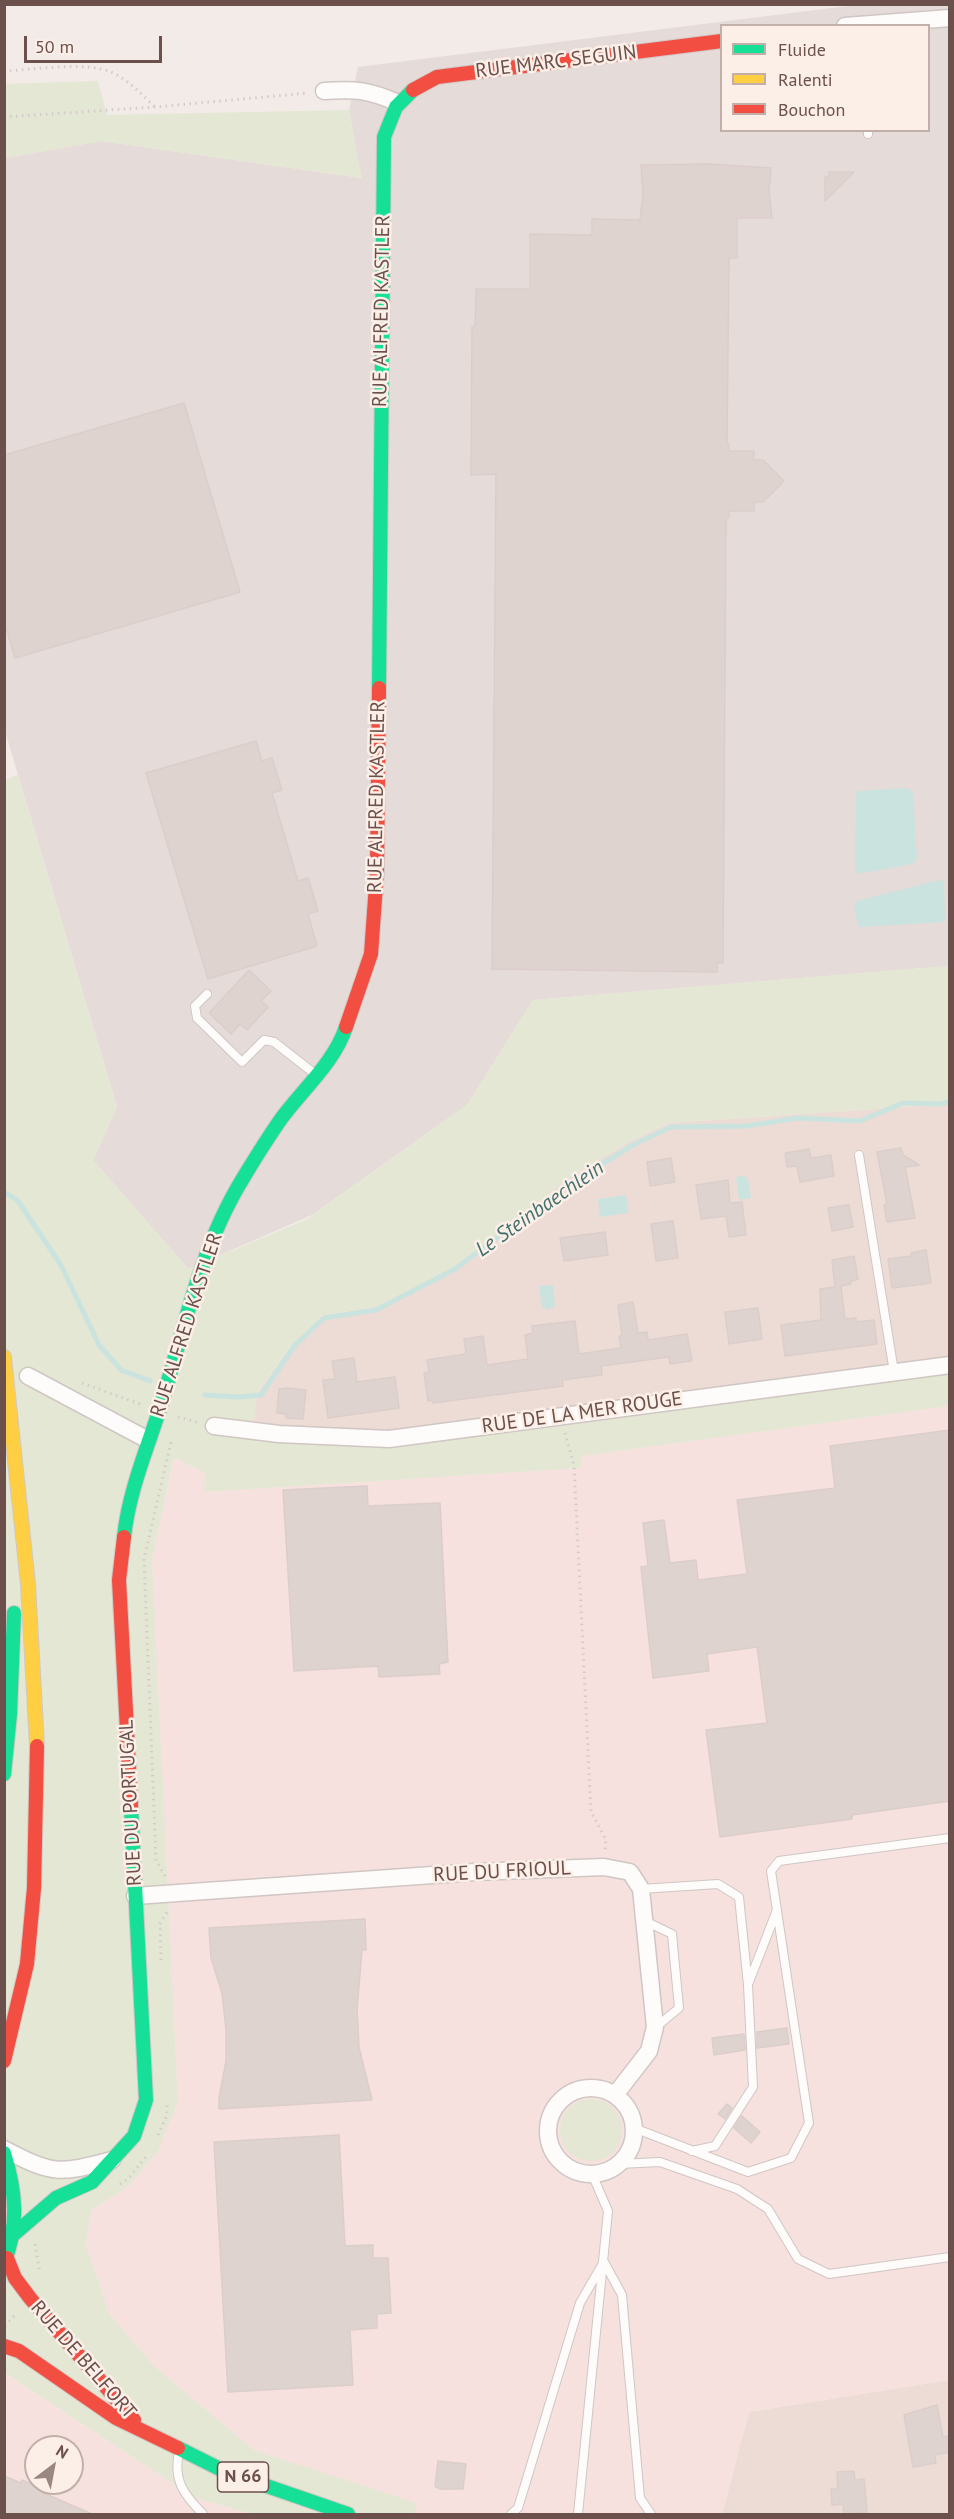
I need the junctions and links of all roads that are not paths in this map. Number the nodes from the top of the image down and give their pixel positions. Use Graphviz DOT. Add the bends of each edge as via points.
graph roads {
  1 [pos="950,18"];
  2 [pos="866,24"];
  3 [pos="720,41"];
  4 [pos="324,91"];
  5 [pos="398,103"];
  6 [pos="207,994"];
  7 [pos="317,1076"];
  8 [pos="859,1155"];
  9 [pos="4,1358"];
  10 [pos="950,1365"];
  11 [pos="894,1372"];
  12 [pos="28,1376"];
  13 [pos="214,1426"];
  14 [pos="148,1440"];
  15 [pos="16,1457"];
  16 [pos="4,1774"];
  17 [pos="950,1838"];
  18 [pos="641,1889"];
  19 [pos="135,1896"];
  20 [pos="777,1910"];
  21 [pos="645,1921"];
  22 [pos="748,1985"];
  23 [pos="655,2027"];
  24 [pos="4,2061"];
  25 [pos="615,2095"];
  26 [pos="634,2127"];
  27 [pos="4,2151"];
  28 [pos="692,2151"];
  29 [pos="112,2160"];
  30 [pos="619,2164"];
  31 [pos="592,2174"];
  32 [pos="13,2235"];
  33 [pos="950,2257"];
  34 [pos="6,2260"];
  35 [pos="604,2262"];
  36 [pos="4,2346"];
  37 [pos="142,2429"];
  38 [pos="180,2448"];
  39 [pos="578,2513"];
  40 [pos="203,2514"];
  41 [pos="348,2514"];
  42 [pos="511,2514"];
  43 [pos="651,2514"];
  1 -- 2 [label="street"];
  3 -- 5 [label="main road, RUE MARC SEGUIN" via="437,76 415,87"];
  4 -- 5 [label="street" via="373,92"];
  5 -- 7 [label="main road, RUE ALFRED KASTLER" via="384,137 377,871 371,954 343,1037"];
  6 -- 7 [label="lane" via="195,1006 197,1018 242,1062 264,1040 274,1042"];
  7 -- 14 [label="main road, RUE ALFRED KASTLER" via="281,1119 240,1183 211,1242"];
  8 -- 11 [label="lane"];
  9 -- 15 [label="main road"];
  10 -- 11 [label="street, RUE DE LA MER ROUGE"];
  11 -- 13 [label="street, RUE DE LA MER ROUGE" via="389,1439 279,1434"];
  12 -- 14 [label="street"];
  14 -- 19 [label="main road, RUE DU PORTUGAL" via="124,1533 119,1580"];
  15 -- 16 [label="main road" via="13,1670"];
  15 -- 24 [label="main road" via="36,1672 36,1846 26,1966"];
  17 -- 20 [label="lane" via="779,1861 771,1871"];
  18 -- 19 [label="street, RUE DU FRIOUL" via="630,1872 604,1867"];
  18 -- 21 [label="street"];
  18 -- 22 [label="lane" via="718,1884 739,1897"];
  19 -- 29 [label="main road, RUE DU PORTUGAL" via="146,2100 134,2136"];
  20 -- 22 [label="lane"];
  20 -- 28 [label="lane" via="809,2123 791,2158 748,2172"];
  21 -- 23 [label="street"];
  21 -- 23 [label="lane" via="672,1934 675,1965 679,2008"];
  22 -- 28 [label="lane" via="753,2087 715,2146"];
  23 -- 25 [label="street" via="649,2050"];
  25 -- 26 [label="street" via="631,2115"];
  25 -- 31 [label="street" via="596,2088 576,2090 560,2101 550,2117 549,2144 556,2156 566,2166"];
  26 -- 28 [label="lane"];
  26 -- 30 [label="street" via="633,2141"];
  27 -- 29 [label="street" via="53,2171"];
  27 -- 32 [label="main road" via="12,2177"];
  29 -- 32 [label="main road, RUE DU PORTUGAL" via="92,2182 56,2198"];
  30 -- 31 [label="street"];
  30 -- 33 [label="lane" via="660,2162 737,2188 768,2209 798,2259 829,2274"];
  31 -- 35 [label="lane" via="608,2211"];
  32 -- 34 [label="main road"];
  34 -- 37 [label="main road, RUE DE BELFORT / N 66" via="30,2298"];
  35 -- 39 [label="lane"];
  35 -- 42 [label="lane" via="580,2303 518,2508"];
  35 -- 43 [label="lane" via="622,2295 640,2498"];
  36 -- 37 [label="main road, RUE DE BELFORT / N 66" via="19,2351 116,2418"];
  37 -- 38 [label="main road, RUE DE BELFORT / N 66"];
  38 -- 40 [label="lane" via="176,2474 187,2499"];
  38 -- 41 [label="main road, RUE DE BELFORT / N 66" via="226,2472"];
}
